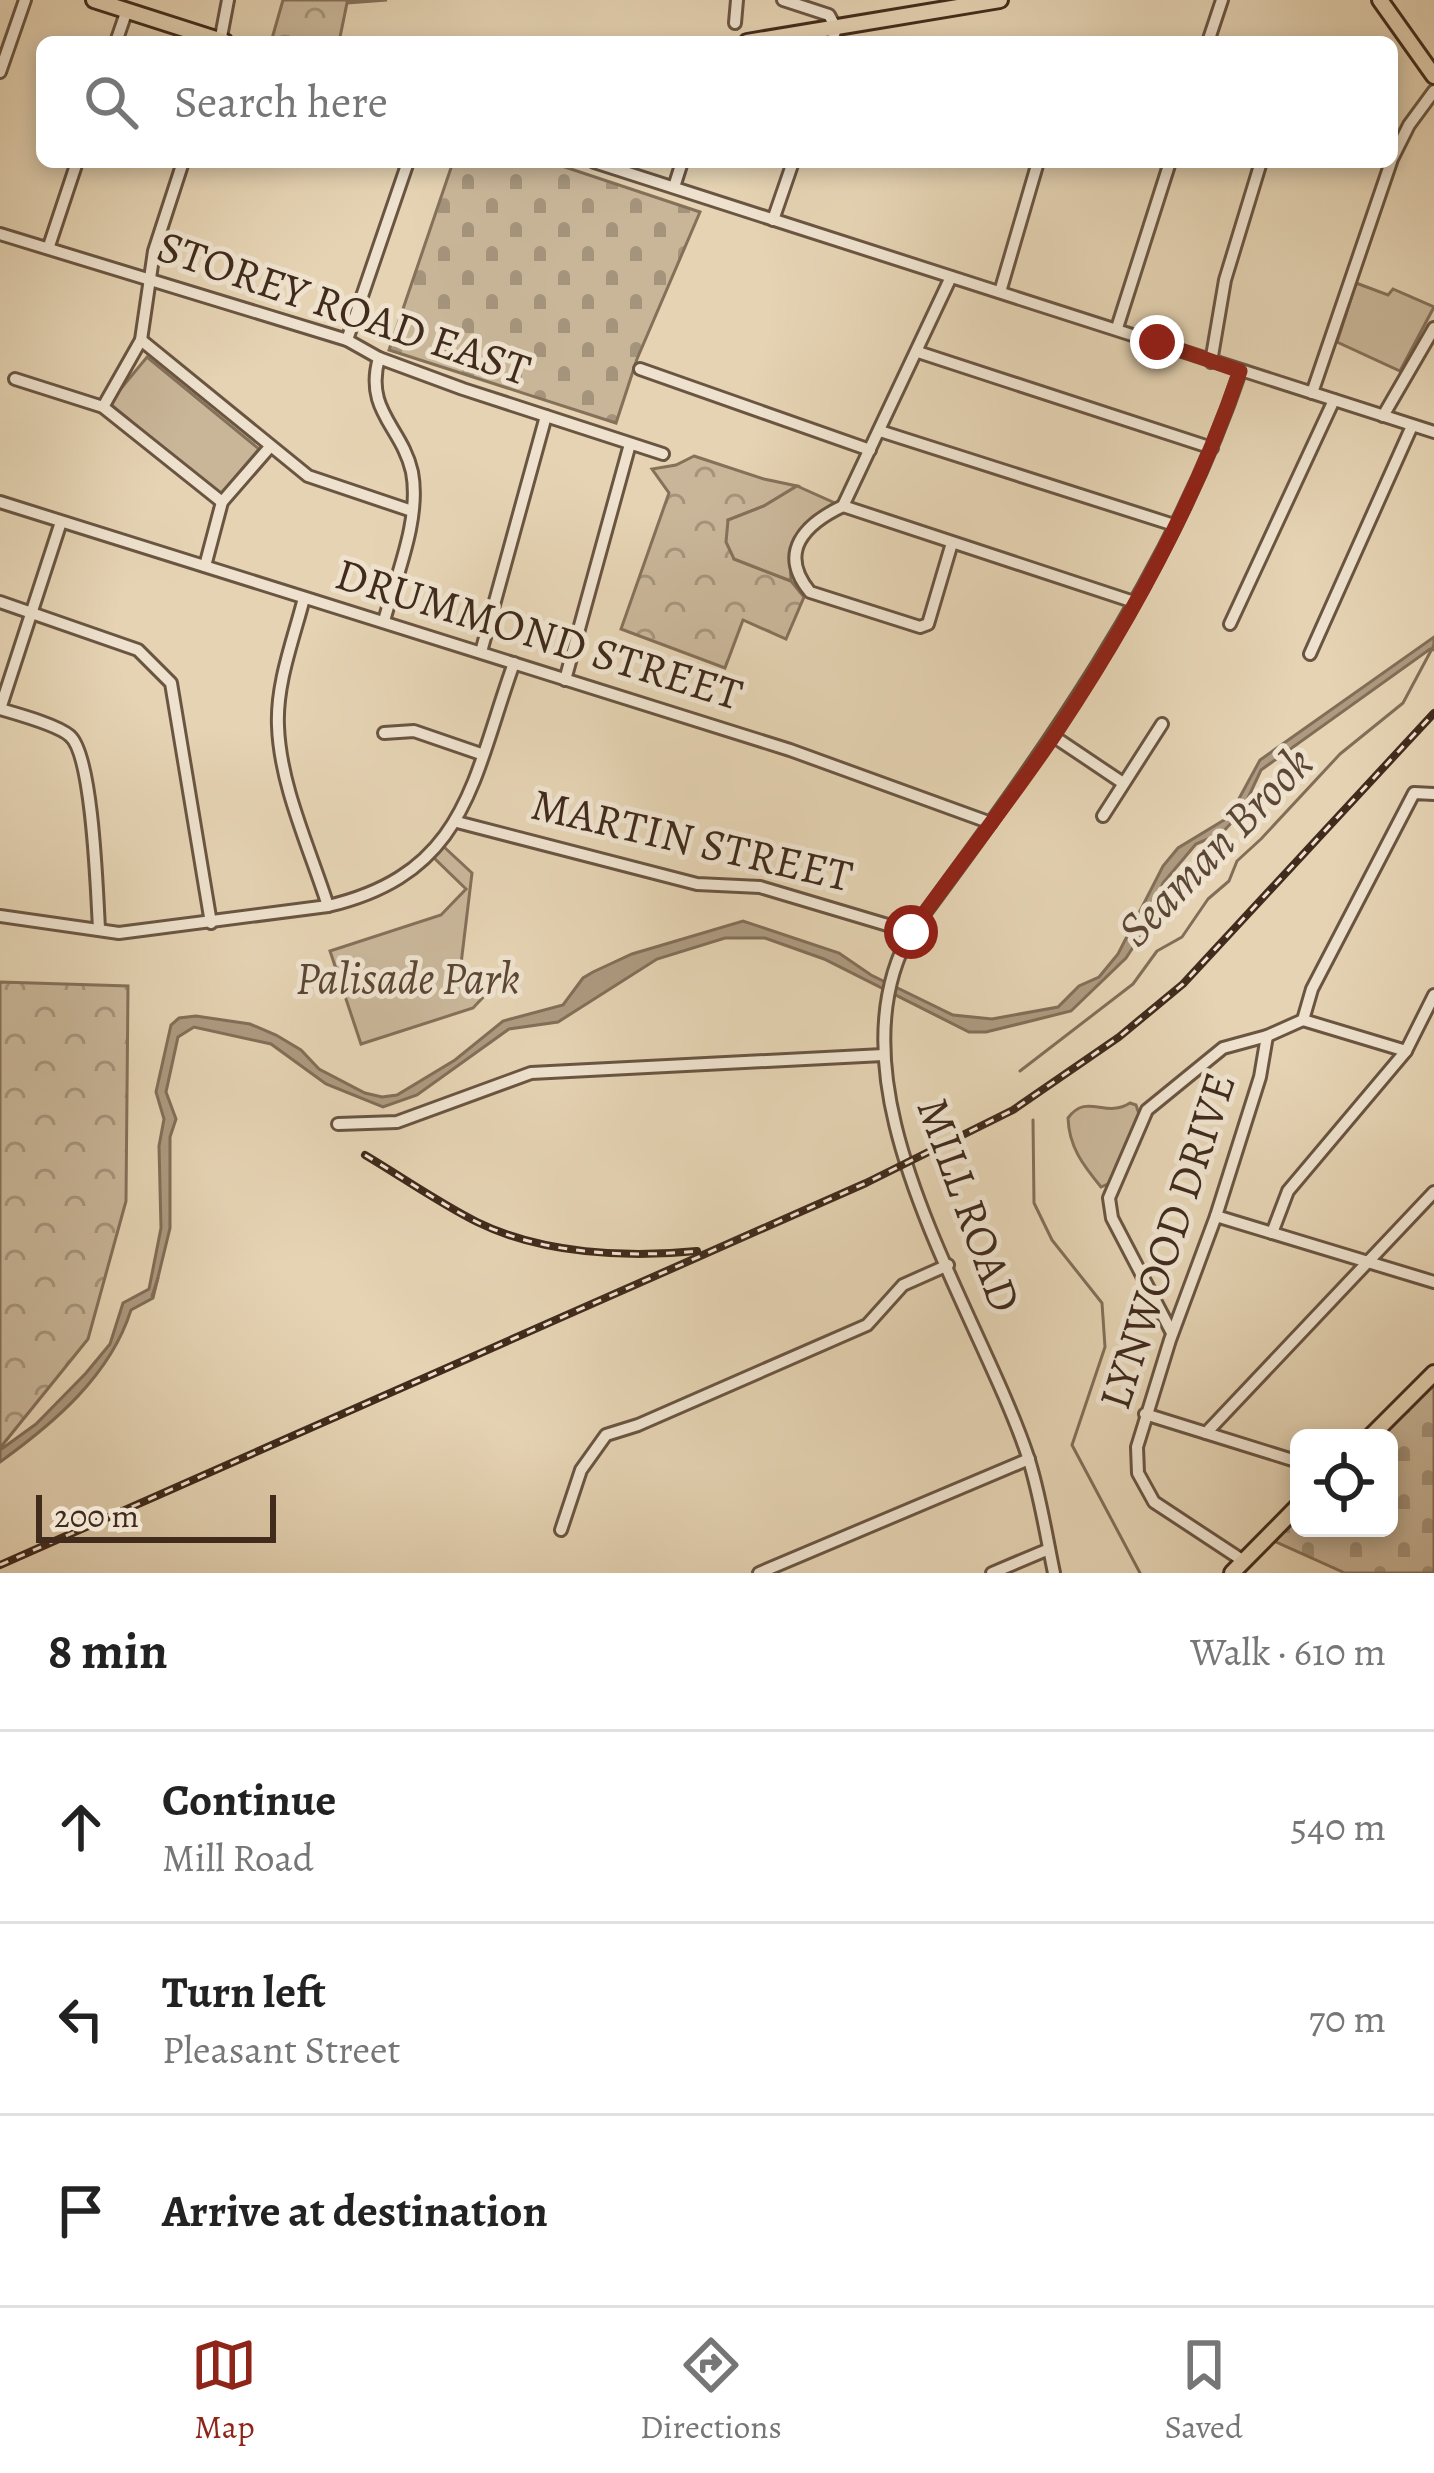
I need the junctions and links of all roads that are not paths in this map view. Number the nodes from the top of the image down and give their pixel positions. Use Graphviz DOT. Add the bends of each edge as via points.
graph roads {
  1 [pos="25,0"];
  2 [pos="94,0"];
  3 [pos="228,0"];
  4 [pos="737,0"];
  5 [pos="783,0"];
  6 [pos="890,0"];
  7 [pos="1000,0"];
  8 [pos="1222,0"];
  9 [pos="1380,0"];
  10 [pos="127,10"];
  11 [pos="888,18"];
  12 [pos="735,22"];
  13 [pos="834,35"];
  14 [pos="118,36"];
  15 [pos="206,36"];
  16 [pos="222,36"];
  17 [pos="1210,36"];
  18 [pos="0,72"];
  19 [pos="1434,76"];
  20 [pos="1434,91"];
  21 [pos="1398,147"];
  22 [pos="75,168"];
  23 [pos="181,168"];
  24 [pos="406,168"];
  25 [pos="612,168"];
  26 [pos="680,168"];
  27 [pos="791,168"];
  28 [pos="1036,168"];
  29 [pos="1168,168"];
  30 [pos="1260,168"];
  31 [pos="1389,168"];
  32 [pos="674,188"];
  33 [pos="773,220"];
  34 [pos="0,234"];
  35 [pos="49,246"];
  36 [pos="951,277"];
  37 [pos="152,278"];
  38 [pos="1000,292"];
  39 [pos="1117,328"];
  40 [pos="1434,328"];
  41 [pos="141,340"];
  42 [pos="347,340"];
  43 [pos="919,352"];
  44 [pos="379,358"];
  45 [pos="1211,362"];
  46 [pos="640,368"];
  47 [pos="1240,371"];
  48 [pos="15,380"];
  49 [pos="1312,393"];
  50 [pos="1334,400"];
  51 [pos="103,407"];
  52 [pos="546,416"];
  53 [pos="1383,416"];
  54 [pos="1412,426"];
  55 [pos="880,431"];
  56 [pos="1434,432"];
  57 [pos="630,444"];
  58 [pos="269,448"];
  59 [pos="1212,448"];
  60 [pos="870,449"];
  61 [pos="663,454"];
  62 [pos="0,502"];
  63 [pos="222,502"];
  64 [pos="843,506"];
  65 [pos="412,511"];
  66 [pos="62,522"];
  67 [pos="1174,525"];
  68 [pos="952,543"];
  69 [pos="206,566"];
  70 [pos="304,598"];
  71 [pos="0,602"];
  72 [pos="1134,602"];
  73 [pos="31,614"];
  74 [pos="384,621"];
  75 [pos="1230,624"];
  76 [pos="481,652"];
  77 [pos="1310,654"];
  78 [pos="514,663"];
  79 [pos="565,680"];
  80 [pos="0,709"];
  81 [pos="1162,724"];
  82 [pos="384,733"];
  83 [pos="1053,736"];
  84 [pos="482,754"];
  85 [pos="1123,783"];
  86 [pos="1434,794"];
  87 [pos="1102,815"];
  88 [pos="457,822"];
  89 [pos="992,823"];
  90 [pos="328,906"];
  91 [pos="0,916"];
  92 [pos="211,922"];
  93 [pos="99,929"];
  94 [pos="911,932"];
  95 [pos="1434,995"];
  96 [pos="1303,1020"];
  97 [pos="1267,1036"];
  98 [pos="1406,1051"];
  99 [pos="883,1055"];
  100 [pos="338,1124"];
  101 [pos="1434,1192"];
  102 [pos="1216,1216"];
  103 [pos="1272,1233"];
  104 [pos="1370,1263"];
  105 [pos="948,1265"];
  106 [pos="1434,1282"];
  107 [pos="1172,1333"];
  108 [pos="1434,1373"];
  109 [pos="1145,1414"];
  110 [pos="1378,1429"];
  111 [pos="1206,1433"];
  112 [pos="1028,1459"];
  113 [pos="1290,1459"];
  114 [pos="1290,1514"];
  115 [pos="561,1530"];
  116 [pos="1049,1549"];
  117 [pos="1243,1560"];
  118 [pos="759,1573"];
  119 [pos="992,1573"];
  120 [pos="1054,1573"];
  121 [pos="1232,1573"];
  1 -- 18 [label="street"];
  2 -- 10 [label="main road"];
  3 -- 16 [label="street"];
  4 -- 12 [label="street"];
  5 -- 13 [label="street" via="830,15"];
  6 -- 11 [label="street"];
  7 -- 11 [label="main road"];
  8 -- 17 [label="street"];
  9 -- 19 [label="main road"];
  10 -- 14 [label="street"];
  10 -- 15 [label="main road"];
  11 -- 13 [label="main road"];
  20 -- 21 [label="street"];
  22 -- 35 [label="street"];
  23 -- 37 [label="street"];
  24 -- 42 [label="street"];
  25 -- 32 [label="street"];
  26 -- 32 [label="street"];
  27 -- 33 [label="street"];
  28 -- 38 [label="street"];
  29 -- 39 [label="street"];
  30 -- 45 [label="street" via="1225,280"];
  31 -- 49 [label="street"];
  32 -- 33 [label="street"];
  33 -- 36 [label="street"];
  34 -- 35 [label="street, STOREY ROAD EAST"];
  35 -- 37 [label="street, STOREY ROAD EAST"];
  36 -- 38 [label="street"];
  36 -- 43 [label="street"];
  37 -- 41 [label="street"];
  37 -- 42 [label="street, STOREY ROAD EAST"];
  38 -- 39 [label="street"];
  39 -- 45 [label="street"];
  40 -- 53 [label="street"];
  41 -- 51 [label="street"];
  41 -- 58 [label="street"];
  42 -- 44 [label="street, STOREY ROAD EAST"];
  43 -- 55 [label="street"];
  43 -- 59 [label="street"];
  44 -- 52 [label="street, STOREY ROAD EAST"];
  44 -- 65 [label="street" via="375,390 382,418 405,449"];
  45 -- 47 [label="street"];
  46 -- 60 [label="street"];
  47 -- 49 [label="street"];
  47 -- 59 [label="street, MILL ROAD"];
  48 -- 51 [label="street"];
  49 -- 50 [label="street"];
  50 -- 53 [label="street"];
  50 -- 75 [label="street"];
  51 -- 63 [label="street"];
  52 -- 57 [label="street, STOREY ROAD EAST"];
  52 -- 76 [label="street"];
  53 -- 54 [label="street"];
  54 -- 56 [label="street"];
  54 -- 77 [label="street"];
  55 -- 60 [label="street"];
  55 -- 67 [label="street"];
  57 -- 61 [label="street, STOREY ROAD EAST"];
  57 -- 79 [label="street"];
  58 -- 63 [label="street"];
  58 -- 65 [label="street" via="308,476"];
  59 -- 67 [label="street, MILL ROAD"];
  60 -- 64 [label="street"];
  62 -- 66 [label="street, DRUMMOND STREET"];
  63 -- 69 [label="street"];
  64 -- 68 [label="street"];
  64 -- 68 [label="street" via="805,529 797,545 795,562 810,592 920,627 928,624"];
  65 -- 74 [label="street"];
  66 -- 69 [label="street, DRUMMOND STREET"];
  66 -- 73 [label="street"];
  67 -- 72 [label="street, MILL ROAD"];
  68 -- 72 [label="street"];
  69 -- 70 [label="street, DRUMMOND STREET"];
  70 -- 74 [label="street, DRUMMOND STREET"];
  70 -- 90 [label="street" via="278,726"];
  71 -- 73 [label="street"];
  72 -- 83 [label="street, MILL ROAD"];
  73 -- 80 [label="street"];
  73 -- 92 [label="street" via="138,650 171,683"];
  74 -- 76 [label="street, DRUMMOND STREET"];
  76 -- 78 [label="street, DRUMMOND STREET"];
  78 -- 79 [label="street, DRUMMOND STREET"];
  78 -- 84 [label="street"];
  79 -- 89 [label="street, DRUMMOND STREET"];
  80 -- 93 [label="street" via="69,734 79,751"];
  81 -- 85 [label="street"];
  82 -- 84 [label="street" via="414,731"];
  83 -- 85 [label="street"];
  83 -- 89 [label="street, MILL ROAD"];
  84 -- 88 [label="street"];
  85 -- 87 [label="street"];
  86 -- 96 [label="street" via="1414,794"];
  88 -- 90 [label="street" via="400,880"];
  88 -- 94 [label="street, MARTIN STREET" via="697,884 760,887"];
  89 -- 94 [label="street, MILL ROAD"];
  90 -- 92 [label="street"];
  91 -- 93 [label="street"];
  92 -- 93 [label="street"];
  94 -- 99 [label="street, MILL ROAD" via="884,1005"];
  95 -- 98 [label="street"];
  96 -- 97 [label="street"];
  96 -- 98 [label="street"];
  97 -- 102 [label="street, LYNWOOD DRIVE"];
  97 -- 107 [label="street" via="1223,1048 1147,1110 1109,1198"];
  98 -- 103 [label="street" via="1288,1190"];
  99 -- 100 [label="street" via="531,1073 397,1122"];
  99 -- 105 [label="street, MILL ROAD" via="901,1148"];
  101 -- 104 [label="street"];
  102 -- 103 [label="street"];
  102 -- 107 [label="street, LYNWOOD DRIVE"];
  103 -- 104 [label="street"];
  104 -- 106 [label="street"];
  104 -- 111 [label="street"];
  105 -- 112 [label="street, MILL ROAD"];
  105 -- 115 [label="street" via="903,1285 867,1325 607,1435 581,1470"];
  107 -- 109 [label="street, LYNWOOD DRIVE"];
  108 -- 110 [label="main road"];
  109 -- 111 [label="street"];
  109 -- 117 [label="street, LYNWOOD DRIVE" via="1137,1447 1145,1492"];
  111 -- 113 [label="street"];
  112 -- 116 [label="street, MILL ROAD"];
  112 -- 118 [label="street"];
  114 -- 117 [label="main road"];
  116 -- 119 [label="street"];
  116 -- 120 [label="street, MILL ROAD"];
  117 -- 121 [label="main road"];
}
